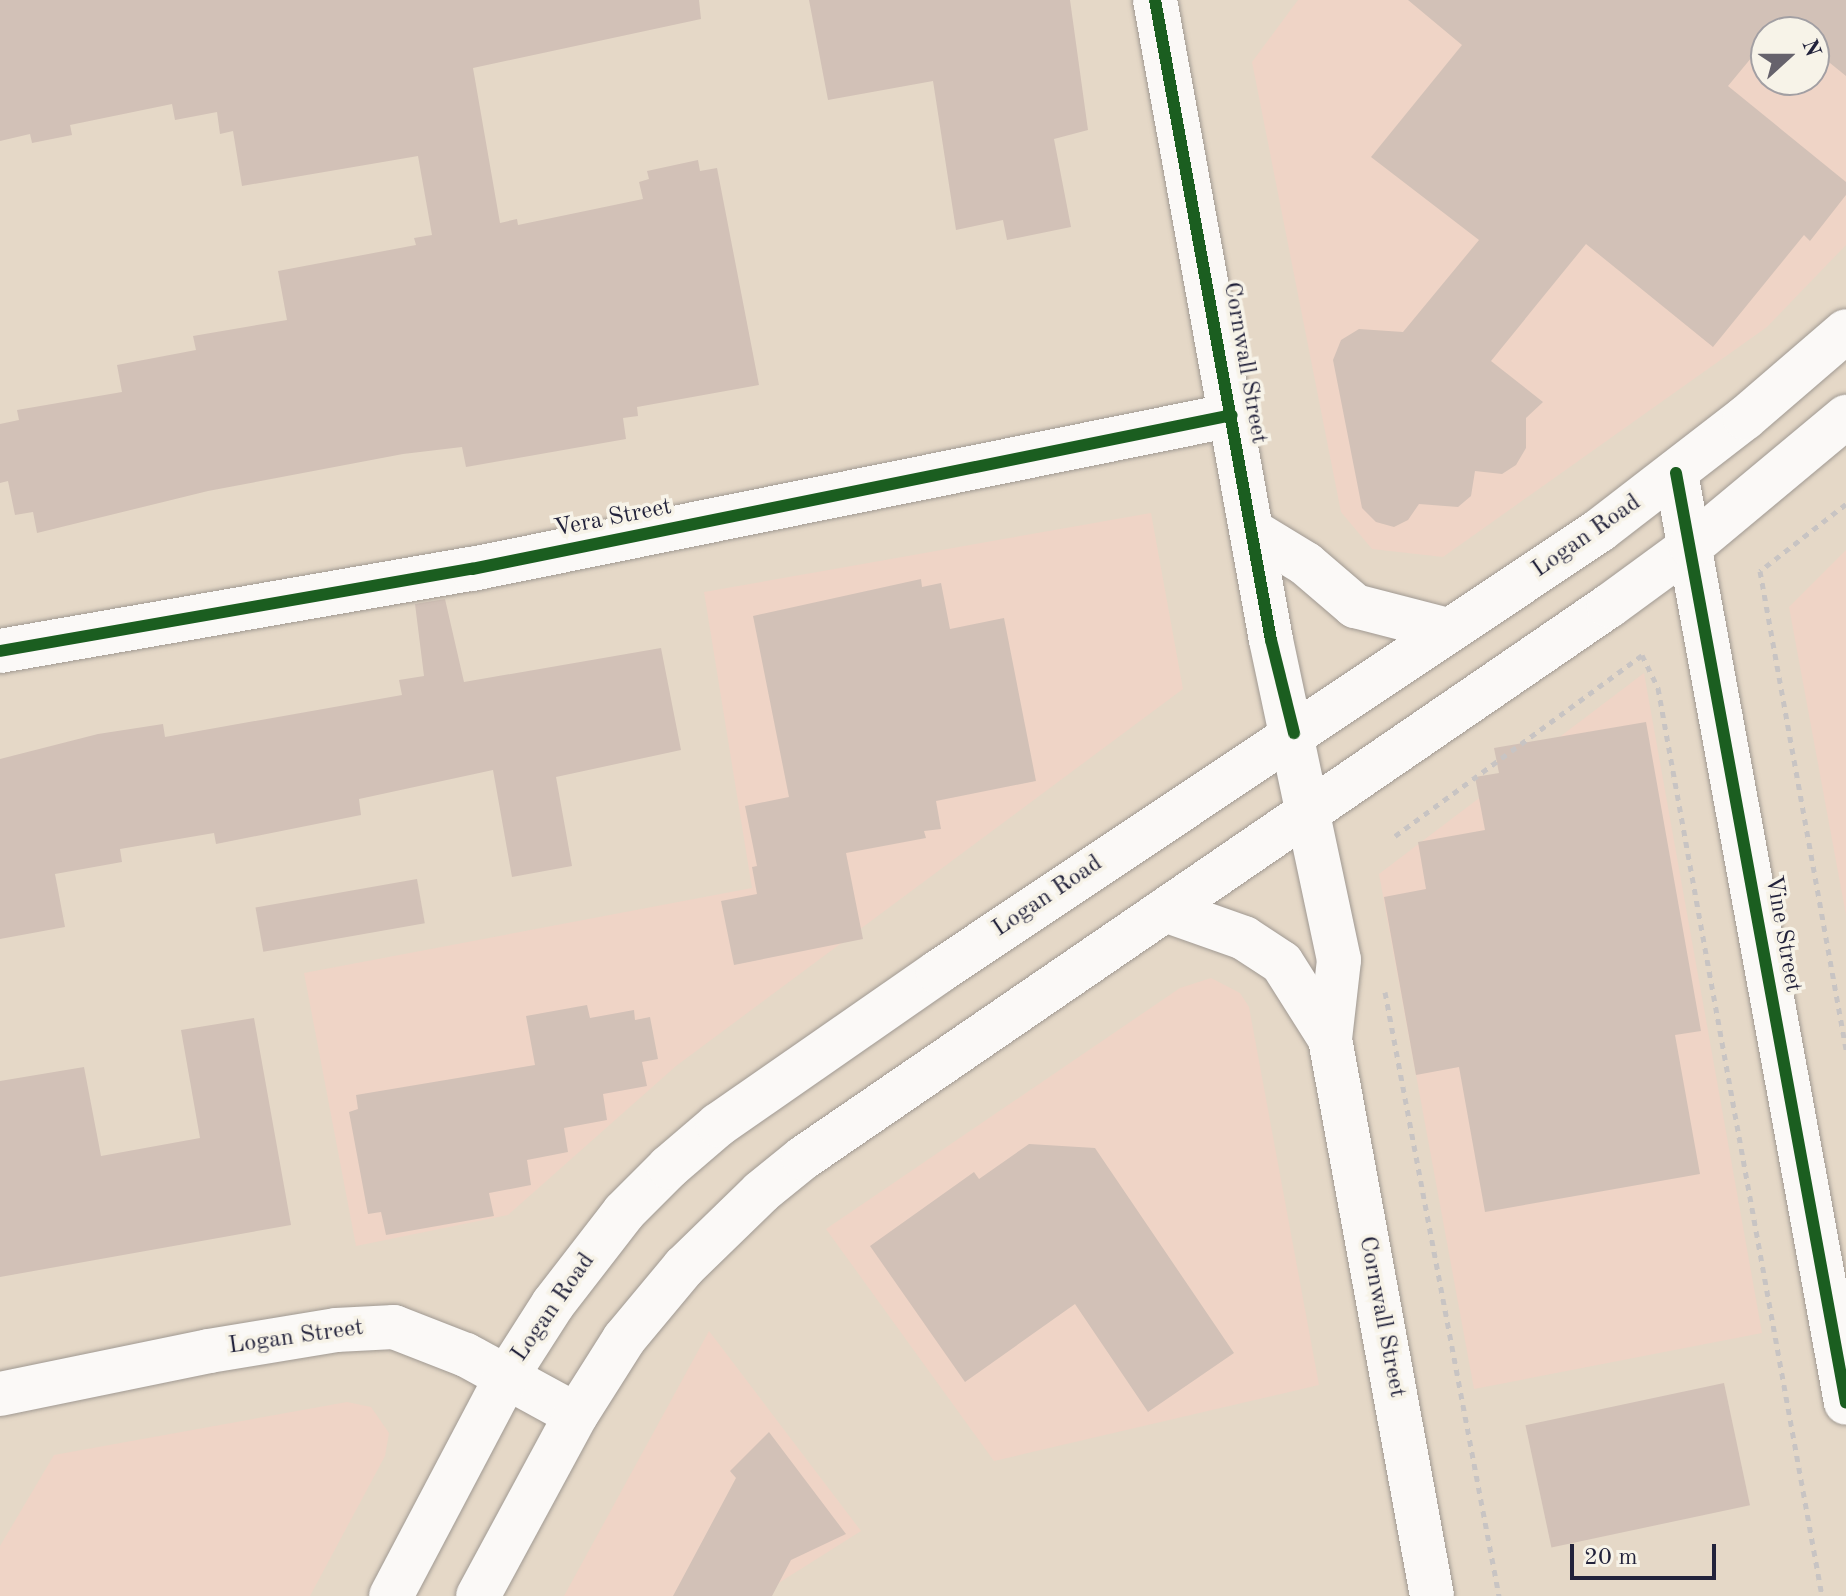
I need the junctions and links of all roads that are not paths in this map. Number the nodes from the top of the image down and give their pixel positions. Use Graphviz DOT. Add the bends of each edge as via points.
graph roads {
  1 [pos="1155,0"];
  2 [pos="1846,331"];
  3 [pos="1232,415"];
  4 [pos="1846,417"];
  5 [pos="1676,473"];
  6 [pos="1252,531"];
  7 [pos="1691,546"];
  8 [pos="1448,630"];
  9 [pos="0,651"];
  10 [pos="1294,733"];
  11 [pos="1309,812"];
  12 [pos="1165,910"];
  13 [pos="1330,1039"];
  14 [pos="507,1376"];
  15 [pos="0,1394"];
  16 [pos="1846,1403"];
  17 [pos="576,1415"];
  18 [pos="391,1596"];
  19 [pos="478,1596"];
  20 [pos="1432,1596"];
  1 -- 3 [label="main road, Cornwall Street"];
  2 -- 5 [label="main road, Logan Road"];
  3 -- 6 [label="main road, Cornwall Street"];
  3 -- 9 [label="main road, Vera Street" via="472,569"];
  4 -- 7 [label="main road"];
  5 -- 7 [label="main road, Vine Street"];
  5 -- 8 [label="main road, Logan Road"];
  6 -- 8 [label="main road" via="1306,564 1355,606"];
  6 -- 10 [label="main road, Cornwall Street"];
  7 -- 11 [label="main road"];
  7 -- 16 [label="main road, Vine Street"];
  8 -- 10 [label="main road, Logan Road"];
  10 -- 11 [label="main road, Cornwall Street"];
  10 -- 14 [label="main road, Logan Road" via="718,1125 624,1212 553,1304"];
  11 -- 12 [label="main road"];
  11 -- 13 [label="main road, Cornwall Street" via="1339,960"];
  12 -- 13 [label="main road" via="1244,938 1282,963"];
  12 -- 17 [label="main road" via="761,1192 651,1305"];
  13 -- 20 [label="main road, Cornwall Street"];
  14 -- 15 [label="main road, Logan Street" via="419,1334 367,1327 209,1351"];
  14 -- 17 [label="main road, Logan Street"];
  14 -- 18 [label="main road, Logan Road"];
  17 -- 19 [label="main road"];
}
